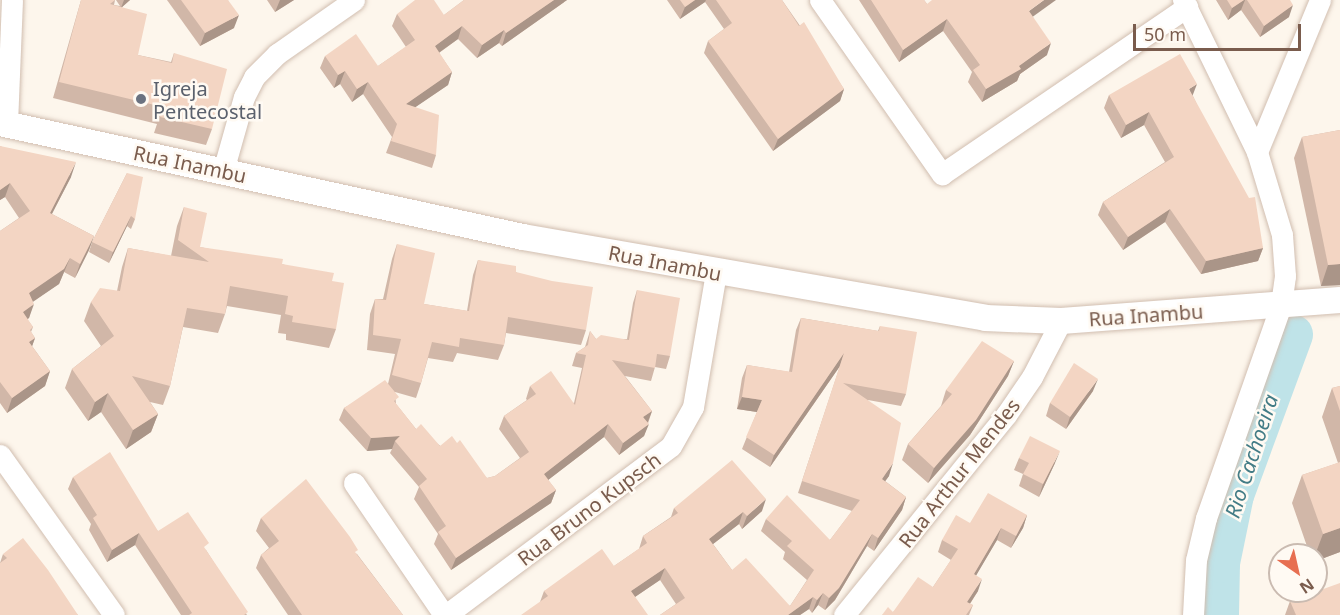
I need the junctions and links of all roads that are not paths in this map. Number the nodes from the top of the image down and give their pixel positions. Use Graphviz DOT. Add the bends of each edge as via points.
graph roads {
  1 [pos="12,0"];
  2 [pos="354,0"];
  3 [pos="820,0"];
  4 [pos="1320,0"];
  5 [pos="1186,4"];
  6 [pos="3,123"];
  7 [pos="1257,152"];
  8 [pos="223,171"];
  9 [pos="716,272"];
  10 [pos="1340,300"];
  11 [pos="1281,305"];
  12 [pos="1061,321"];
  13 [pos="0,455"];
  14 [pos="354,483"];
  15 [pos="114,615"];
  16 [pos="445,615"];
  17 [pos="844,615"];
  18 [pos="1193,615"];
  1 -- 6 [label="street"];
  2 -- 8 [label="street" via="277,54 254,77 244,97"];
  3 -- 5 [label="street" via="942,174"];
  4 -- 7 [label="street"];
  5 -- 7 [label="street"];
  6 -- 8 [label="street, Rua Inambu"];
  7 -- 11 [label="street" via="1282,235 1285,276"];
  8 -- 9 [label="street, Rua Inambu" via="523,237"];
  9 -- 12 [label="street, Rua Inambu" via="985,318"];
  9 -- 16 [label="street, Rua Bruno Kupsch" via="693,407 671,446"];
  10 -- 11 [label="street, Rua Inambu"];
  11 -- 12 [label="street, Rua Inambu"];
  11 -- 18 [label="street" via="1206,518 1196,560"];
  12 -- 17 [label="street, Rua Arthur Mendes" via="1032,377 1006,415"];
  13 -- 15 [label="street"];
  14 -- 16 [label="street"];
}
